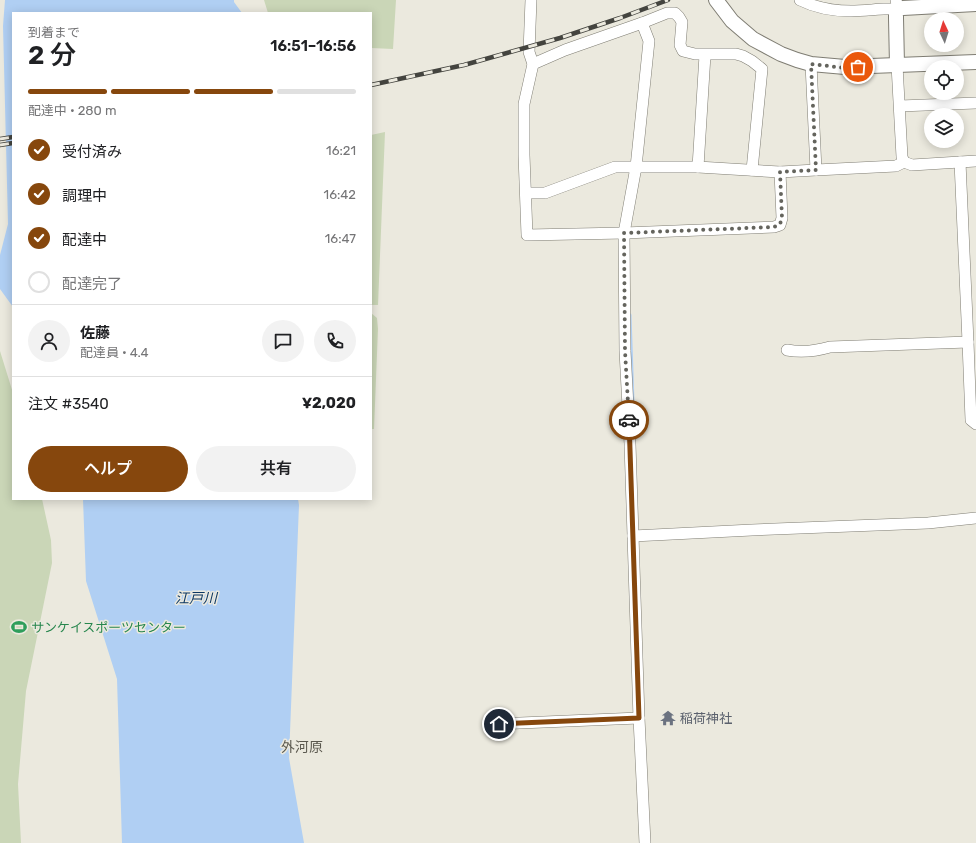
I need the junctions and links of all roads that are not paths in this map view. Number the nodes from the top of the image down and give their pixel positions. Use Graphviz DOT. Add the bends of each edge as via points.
graph roads {
  1 [pos="531,0"];
  2 [pos="716,0"];
  3 [pos="800,0"];
  4 [pos="976,4"];
  5 [pos="897,5"];
  6 [pos="642,23"];
  7 [pos="705,55"];
  8 [pos="976,62"];
  9 [pos="533,64"];
  10 [pos="811,64"];
  11 [pos="898,65"];
  12 [pos="976,102"];
  13 [pos="900,106"];
  14 [pos="976,161"];
  15 [pos="904,162"];
  16 [pos="960,162"];
  17 [pos="636,167"];
  18 [pos="698,167"];
  19 [pos="752,170"];
  20 [pos="816,170"];
  21 [pos="780,172"];
  22 [pos="526,193"];
  23 [pos="624,233"];
  24 [pos="968,342"];
  25 [pos="787,350"];
  26 [pos="976,424"];
  27 [pos="976,518"];
  28 [pos="638,536"];
  29 [pos="639,718"];
  30 [pos="499,724"];
  31 [pos="645,843"];
  1 -- 9 [label="street" via="529,52"];
  2 -- 10 [label="street" via="732,21 753,39 781,54"];
  3 -- 5 [label="street" via="821,8 852,11 890,9"];
  4 -- 5 [label="street" via="908,8"];
  5 -- 11 [label="street"];
  6 -- 7 [label="street" via="667,13 675,13 682,22 680,45 683,51"];
  6 -- 9 [label="street"];
  6 -- 17 [label="street" via="649,41"];
  7 -- 18 [label="street"];
  7 -- 19 [label="street" via="736,54 752,61 762,70"];
  8 -- 11 [label="street"];
  9 -- 22 [label="street" via="524,104"];
  10 -- 11 [label="street" via="845,68"];
  10 -- 20 [label="street"];
  11 -- 13 [label="street"];
  12 -- 13 [label="street"];
  13 -- 15 [label="street"];
  14 -- 16 [label="street"];
  15 -- 16 [label="street" via="912,165"];
  15 -- 20 [label="street" via="896,166"];
  16 -- 24 [label="street"];
  17 -- 18 [label="street"];
  17 -- 22 [label="street" via="615,167 545,193"];
  17 -- 23 [label="street"];
  18 -- 19 [label="street"];
  19 -- 21 [label="street"];
  20 -- 21 [label="street"];
  21 -- 23 [label="street" via="782,218 780,224 774,227"];
  22 -- 23 [label="street" via="527,235"];
  23 -- 28 [label="street" via="625,351"];
  24 -- 25 [label="street" via="830,347 796,352"];
  24 -- 26 [label="street" via="971,420"];
  27 -- 28 [label="street" via="928,523"];
  28 -- 29 [label="street"];
  29 -- 30 [label="street"];
  29 -- 31 [label="street"];
}
